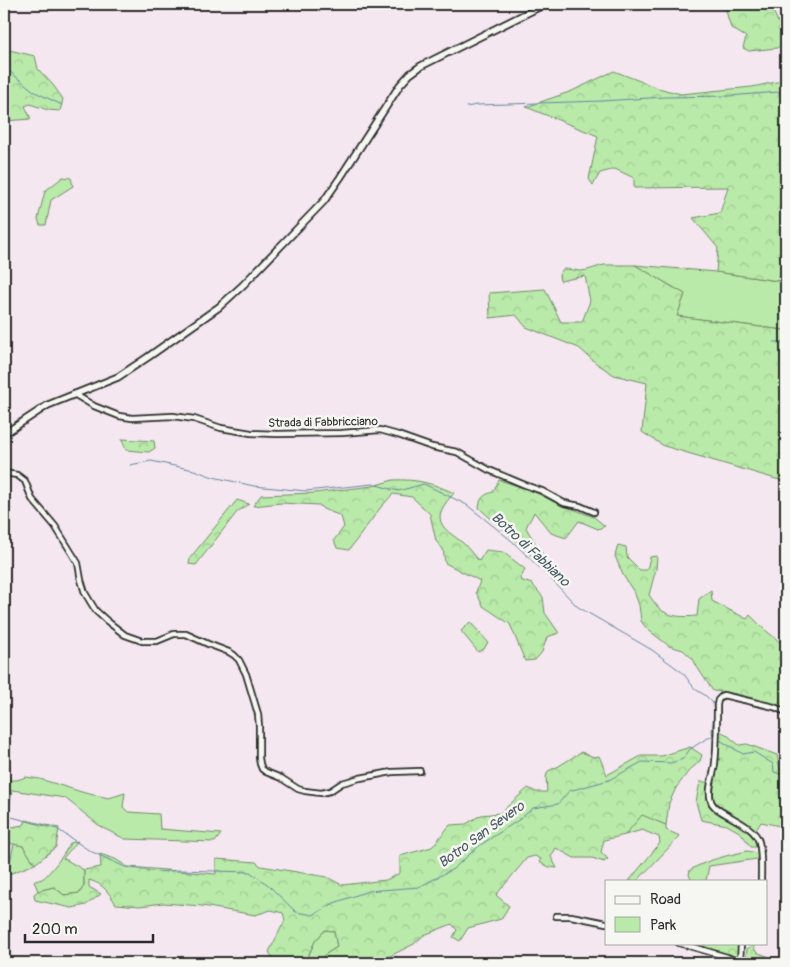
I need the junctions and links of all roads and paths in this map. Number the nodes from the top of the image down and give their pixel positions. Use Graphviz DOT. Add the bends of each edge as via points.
graph roads {
  1 [pos="545,4"];
  2 [pos="74,394"];
  3 [pos="4,434"];
  4 [pos="4,473"];
  5 [pos="594,512"];
  6 [pos="786,712"];
  7 [pos="420,771"];
  8 [pos="761,880"];
  9 [pos="556,916"];
  10 [pos="605,923"];
  11 [pos="682,944"];
  12 [pos="741,944"];
  13 [pos="740,963"];
  1 -- 2 [label="main road" via="410,74 324,201 244,284 219,307 118,377"];
  2 -- 3 [label="main road" via="43,408"];
  2 -- 5 [label="street, Strada di Fabbricciano" via="119,416 173,416 251,432 380,430 457,452 564,503"];
  4 -- 7 [label="street" via="17,475 25,481 32,499 55,526 78,563 91,603 113,626 142,641 186,634 234,654 246,674 258,714 259,758 266,772 298,789 321,793 360,778"];
  6 -- 8 [label="street" via="723,695 717,705 711,802 745,825 759,841"];
  9 -- 10 [label="street"];
  11 -- 13 [label="street"];
  12 -- 13 [label="street"];
}
